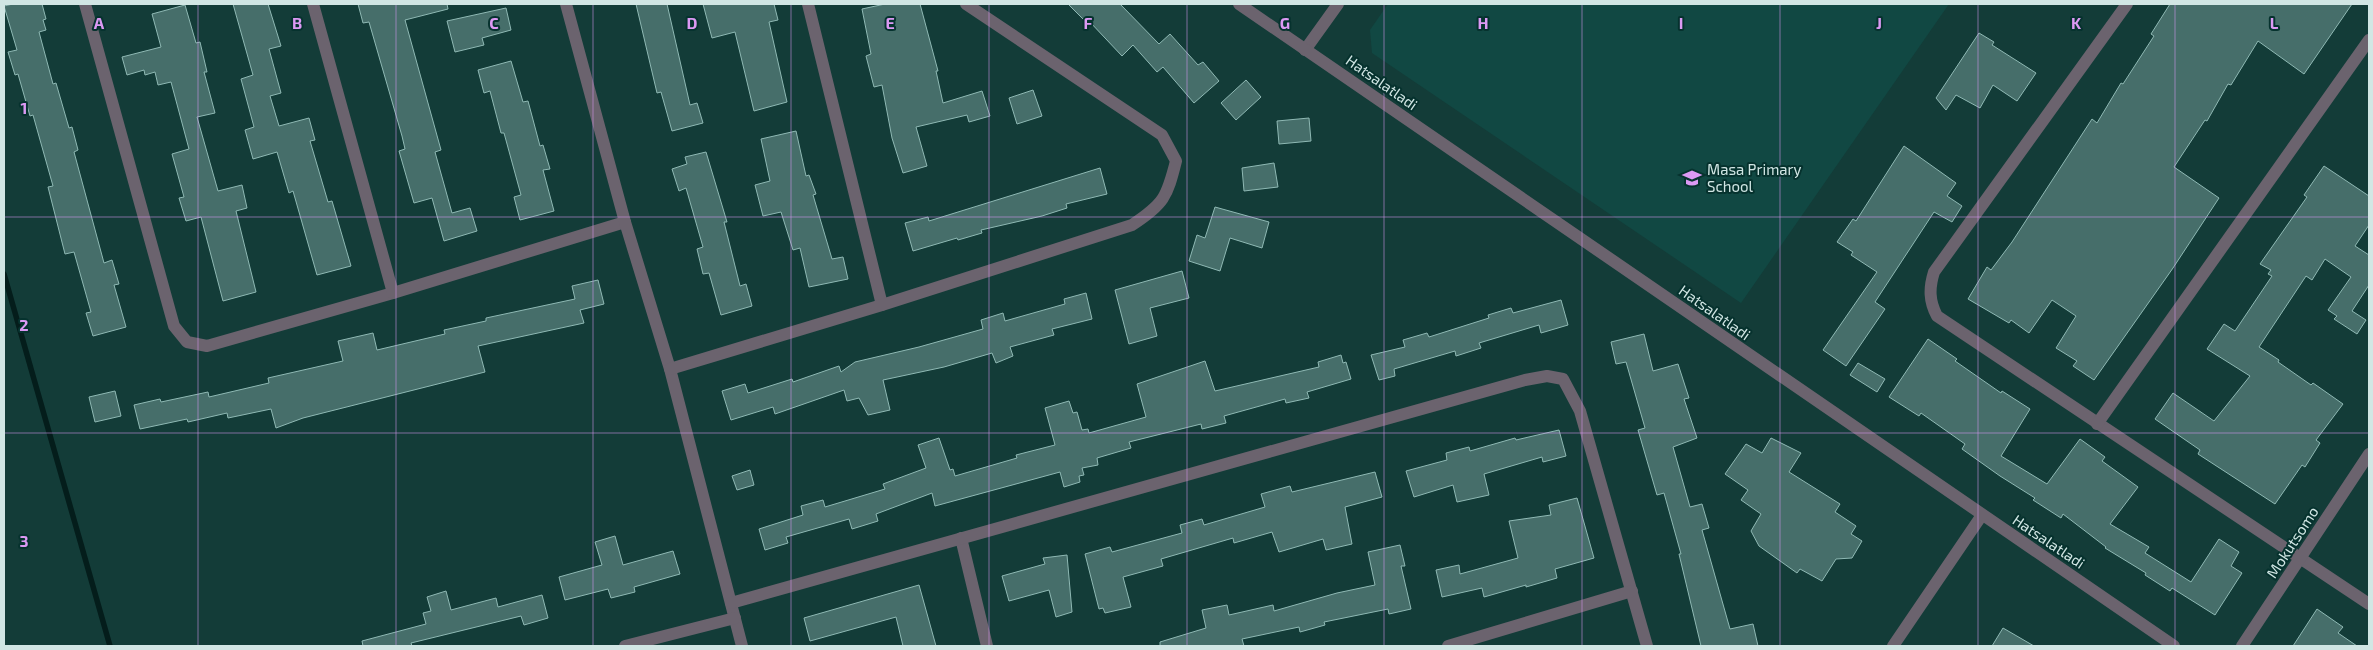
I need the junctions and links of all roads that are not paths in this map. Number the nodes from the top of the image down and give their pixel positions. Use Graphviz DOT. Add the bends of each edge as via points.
graph roads {
  1 [pos="85,4"];
  2 [pos="313,4"];
  3 [pos="566,4"];
  4 [pos="808,4"];
  5 [pos="966,4"];
  6 [pos="1239,4"];
  7 [pos="1338,4"];
  8 [pos="2127,4"];
  9 [pos="2369,40"];
  10 [pos="1306,50"];
  11 [pos="625,222"];
  12 [pos="393,293"];
  13 [pos="882,305"];
  14 [pos="670,368"];
  15 [pos="2097,424"];
  16 [pos="2369,454"];
  17 [pos="1982,515"];
  18 [pos="961,538"];
  19 [pos="2302,558"];
  20 [pos="1632,591"];
  21 [pos="731,603"];
  22 [pos="2369,604"];
  23 [pos="735,618"];
  24 [pos="625,646"];
  25 [pos="742,646"];
  26 [pos="987,646"];
  27 [pos="1448,646"];
  28 [pos="1648,646"];
  29 [pos="1893,646"];
  30 [pos="2174,646"];
  31 [pos="2242,646"];
  1 -- 12 [label="street" via="174,326 187,342 207,346"];
  2 -- 12 [label="street"];
  3 -- 11 [label="street"];
  4 -- 13 [label="street"];
  5 -- 13 [label="street" via="1162,135 1176,161 1169,191 1155,210 1132,225"];
  6 -- 10 [label="street, Hatsalatladi"];
  7 -- 10 [label="street"];
  8 -- 15 [label="street" via="1934,272 1930,284 1932,307 1937,316"];
  9 -- 15 [label="street"];
  10 -- 17 [label="street, Hatsalatladi"];
  11 -- 12 [label="street"];
  11 -- 14 [label="street"];
  13 -- 14 [label="street"];
  14 -- 21 [label="street"];
  15 -- 19 [label="street"];
  16 -- 19 [label="street, Mokutsomo"];
  17 -- 29 [label="street"];
  17 -- 30 [label="street, Hatsalatladi"];
  18 -- 20 [label="street" via="1546,376 1563,379 1580,411"];
  18 -- 21 [label="street"];
  18 -- 26 [label="street"];
  19 -- 22 [label="street"];
  19 -- 31 [label="street, Mokutsomo"];
  20 -- 27 [label="street"];
  20 -- 28 [label="street"];
  21 -- 23 [label="street"];
  23 -- 24 [label="street"];
  23 -- 25 [label="street"];
}
